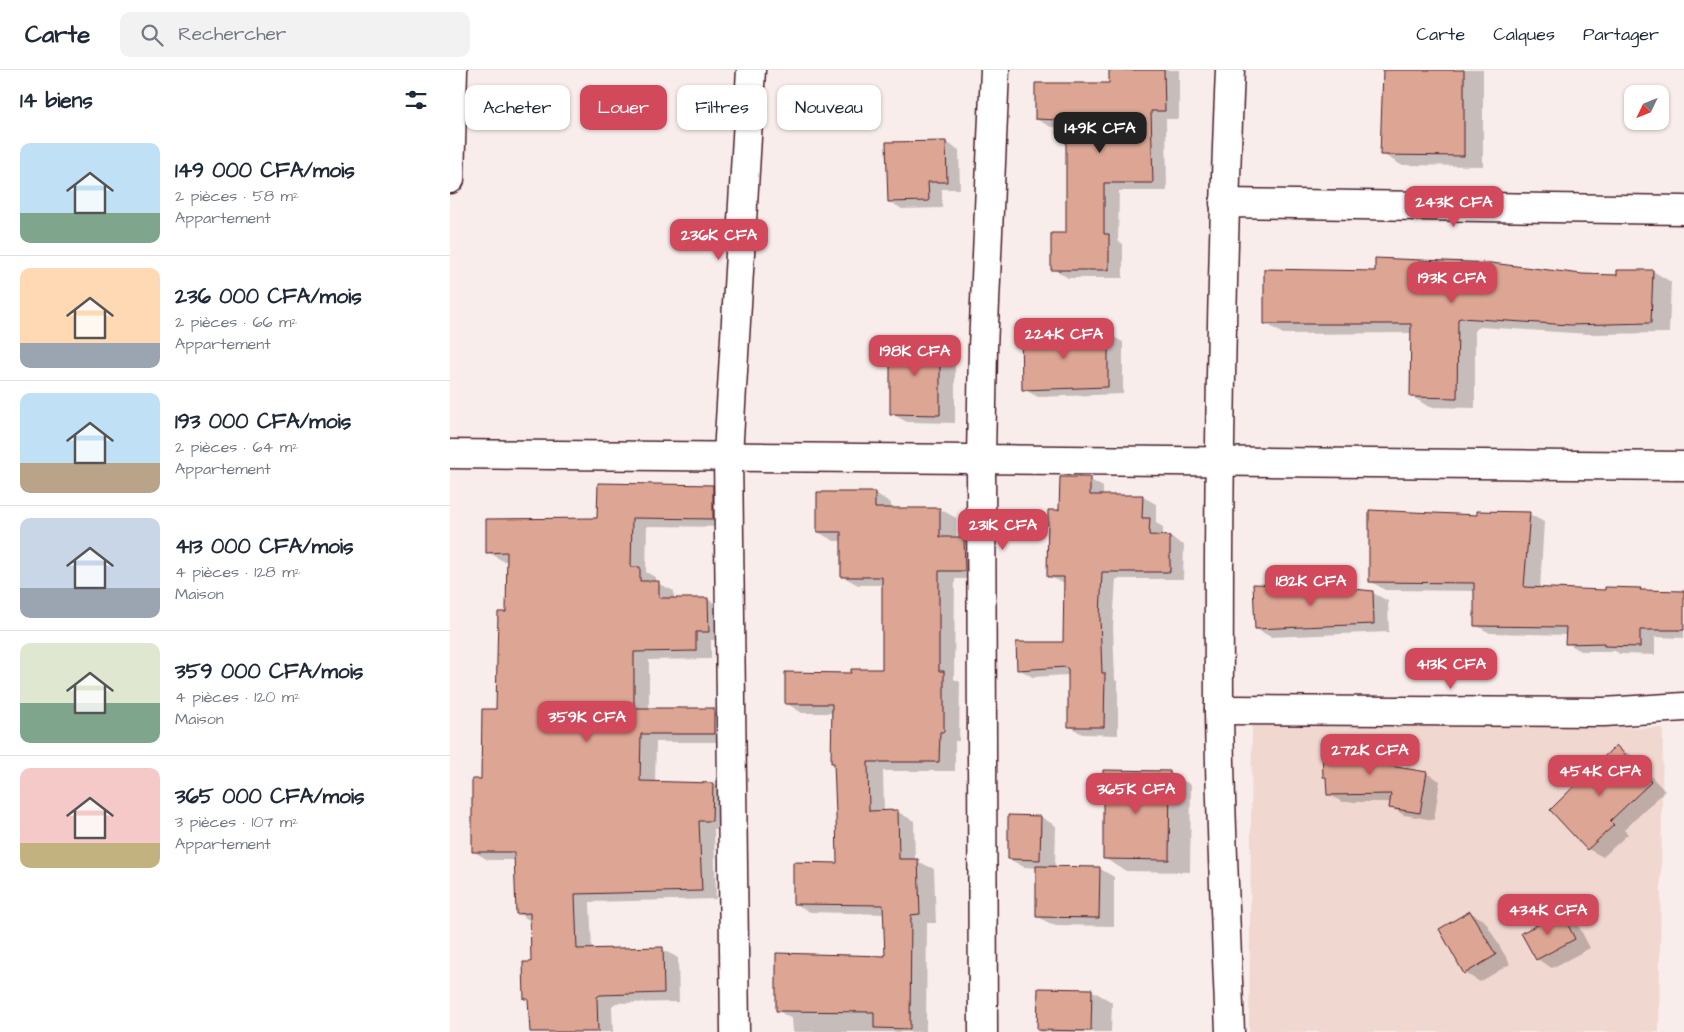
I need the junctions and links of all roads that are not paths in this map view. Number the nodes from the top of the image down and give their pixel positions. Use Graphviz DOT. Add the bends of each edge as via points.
graph roads {
  1 [pos="453,70"];
  2 [pos="752,70"];
  3 [pos="995,70"];
  4 [pos="1230,70"];
  5 [pos="450,179"];
  6 [pos="1224,203"];
  7 [pos="1684,210"];
  8 [pos="450,454"];
  9 [pos="728,455"];
  10 [pos="981,458"];
  11 [pos="1220,461"];
  12 [pos="1684,466"];
  13 [pos="1684,707"];
  14 [pos="1219,710"];
  15 [pos="735,1032"];
  16 [pos="983,1032"];
  17 [pos="1230,1032"];
  1 -- 5 [label="street"];
  2 -- 9 [label="street"];
  3 -- 10 [label="street"];
  4 -- 6 [label="street"];
  6 -- 7 [label="street"];
  6 -- 11 [label="street"];
  8 -- 9 [label="street"];
  9 -- 10 [label="street"];
  9 -- 15 [label="street"];
  10 -- 11 [label="street"];
  10 -- 16 [label="street"];
  11 -- 12 [label="street"];
  11 -- 14 [label="street"];
  13 -- 14 [label="street" via="1604,712"];
  14 -- 17 [label="street"];
}
